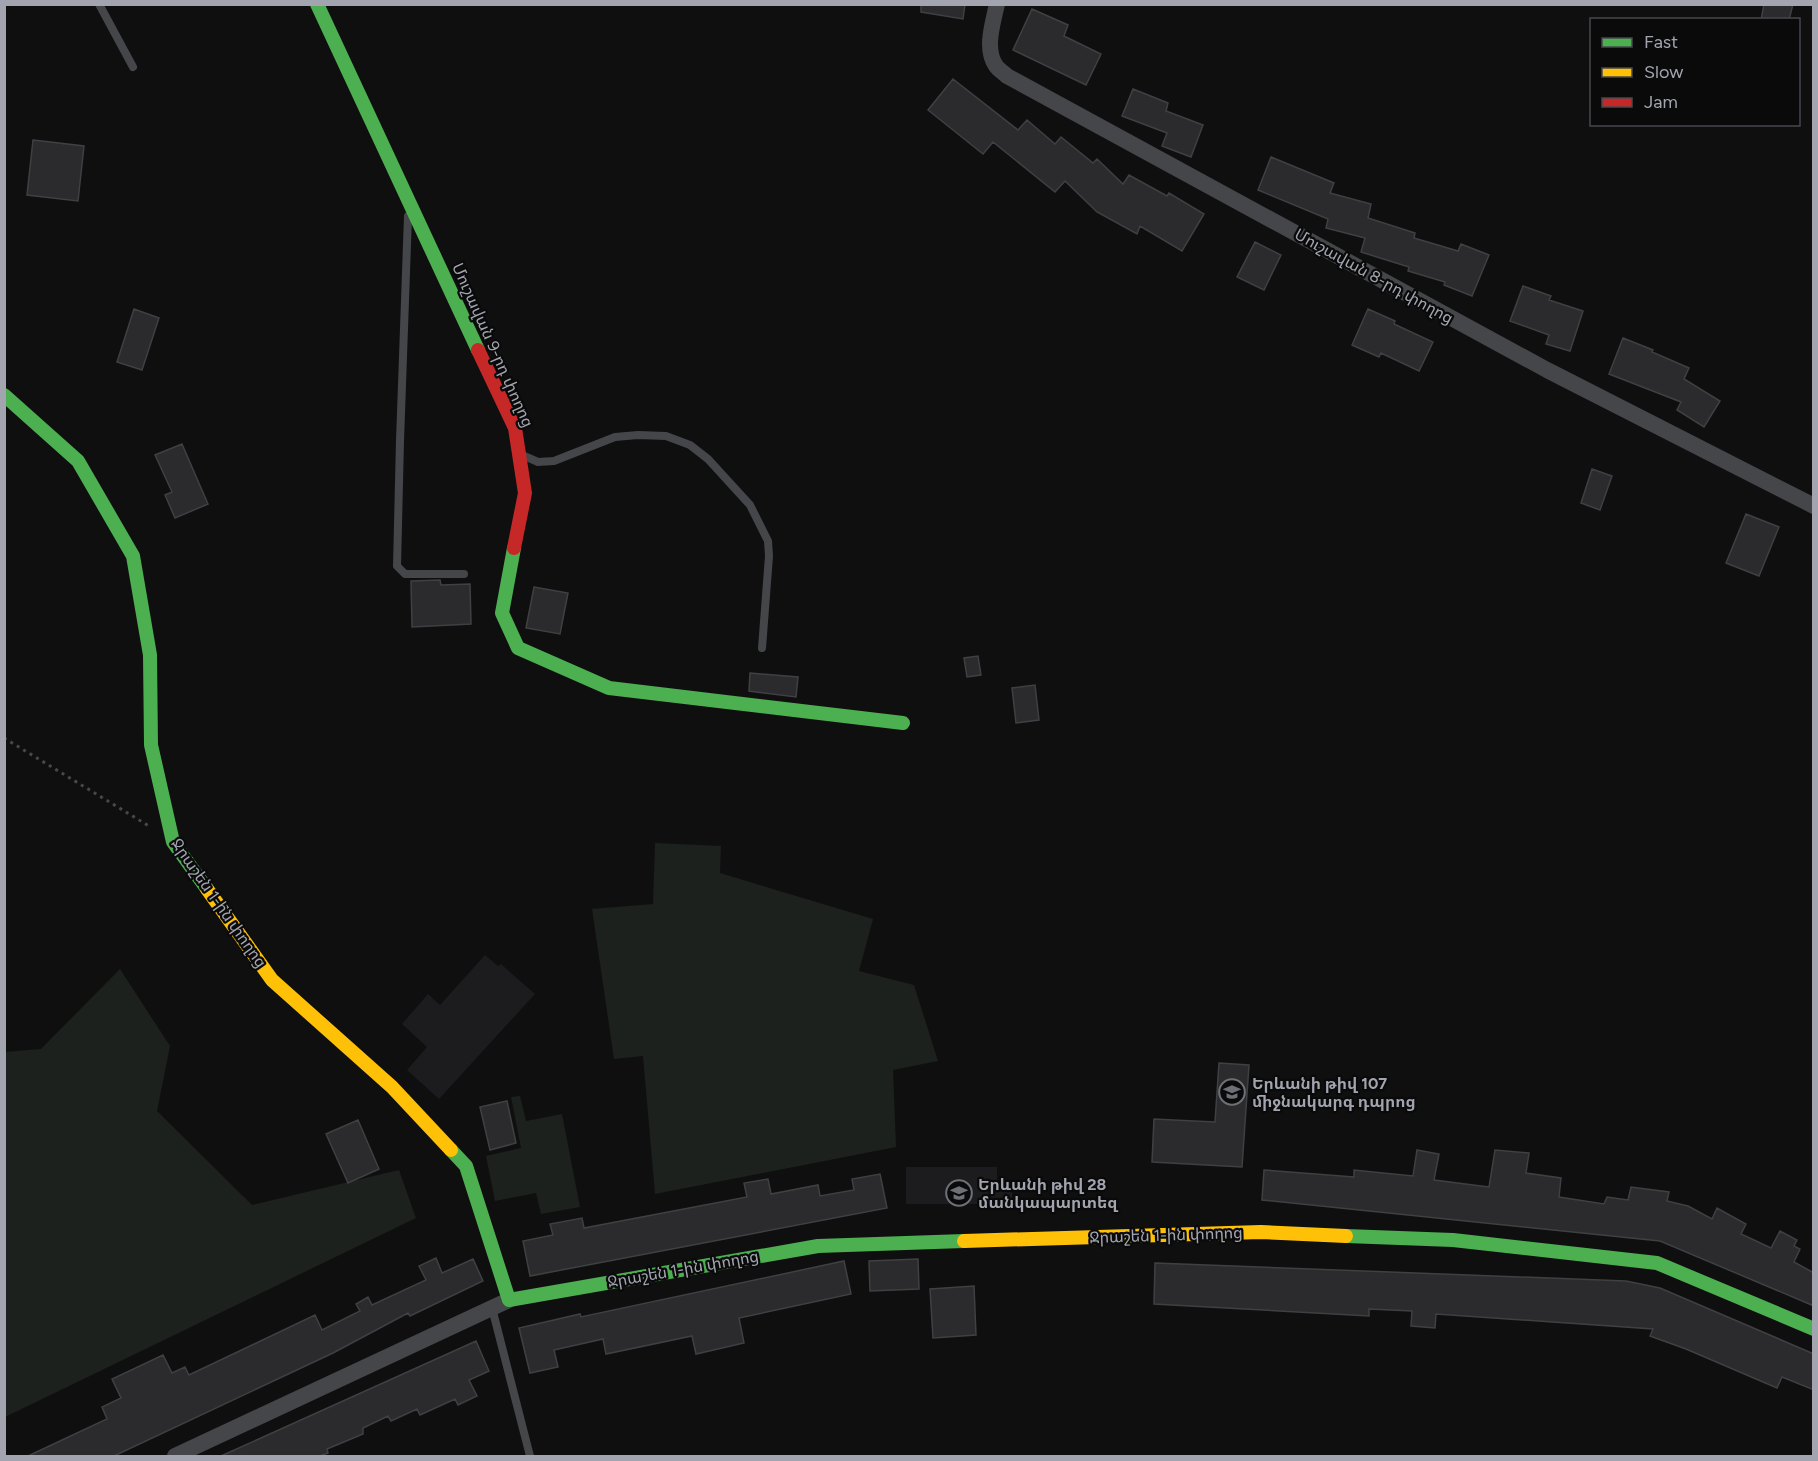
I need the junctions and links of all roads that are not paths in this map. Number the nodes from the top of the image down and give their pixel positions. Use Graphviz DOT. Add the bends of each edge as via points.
graph roads {
  1 [pos="99,4"];
  2 [pos="317,4"];
  3 [pos="997,4"];
  4 [pos="133,67"];
  5 [pos="409,200"];
  6 [pos="4,395"];
  7 [pos="519,454"];
  8 [pos="1814,506"];
  9 [pos="464,574"];
  10 [pos="762,648"];
  11 [pos="903,723"];
  12 [pos="509,1300"];
  13 [pos="492,1308"];
  14 [pos="1814,1329"];
  15 [pos="175,1456"];
  16 [pos="530,1456"];
  1 -- 4 [label="lane"];
  2 -- 5 [label="street, Մուշավան 9-րդ փողոց"];
  3 -- 8 [label="street, Մուշավան 8-րդ փողոց" via="990,41 992,56 996,67 1007,76 1547,370"];
  5 -- 7 [label="street, Մուշավան 9-րդ փողոց" via="515,429"];
  5 -- 9 [label="lane" via="397,566 405,574"];
  6 -- 12 [label="street, Ջրաշեն 1-ին փողոց" via="78,461 133,556 150,655 151,745 173,842 272,980 392,1087 466,1166"];
  7 -- 10 [label="lane" via="538,462 554,461 615,437 638,435 666,436 690,445 708,459 750,505 768,541"];
  7 -- 11 [label="street, Մուշավան 9-րդ փողոց" via="525,493 502,613 518,648 609,688"];
  12 -- 13 [label="street, Ջրաշեն 1-ին փողոց"];
  12 -- 14 [label="street, Ջրաշեն 1-ին փողոց" via="818,1246 1261,1232 1453,1239 1657,1263"];
  13 -- 15 [label="street, Ջրաշեն 1-ին փողոց"];
  13 -- 16 [label="lane"];
}
